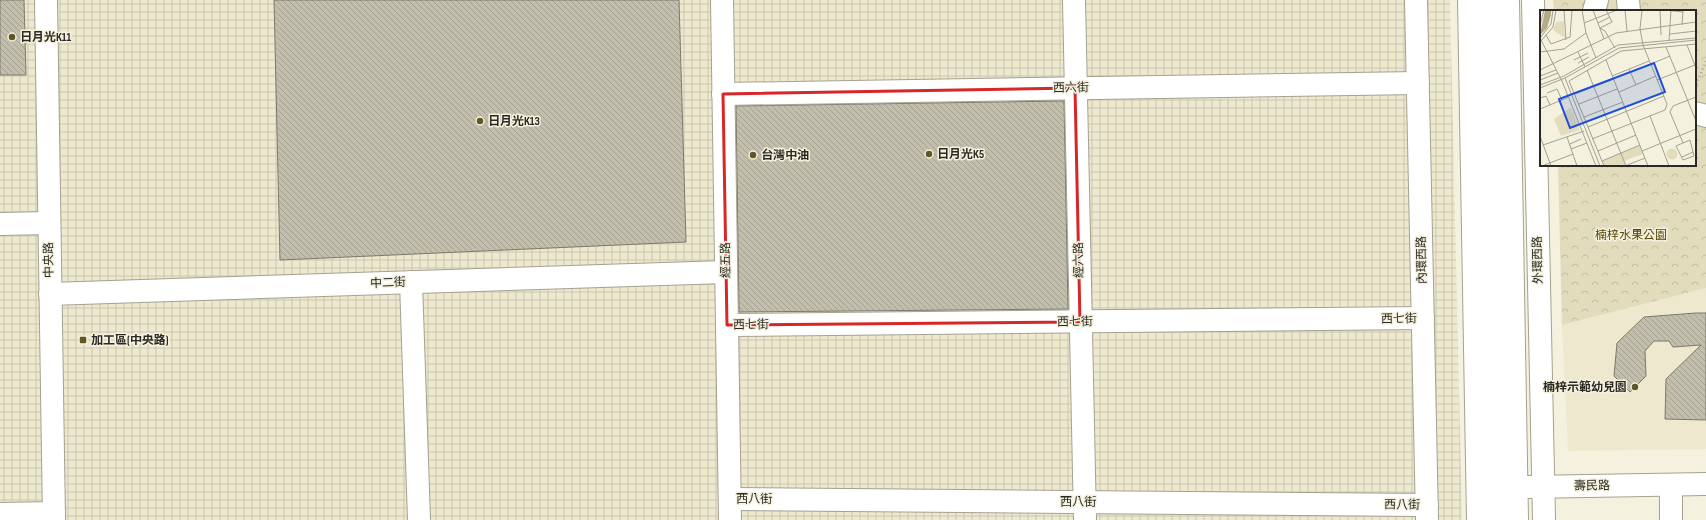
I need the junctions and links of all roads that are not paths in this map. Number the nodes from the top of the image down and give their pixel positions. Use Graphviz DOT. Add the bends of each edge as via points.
graph roads {
  1 [pos="46,0"];
  2 [pos="722,0"];
  3 [pos="1074,0"];
  4 [pos="1416,0"];
  5 [pos="1469,0"];
  6 [pos="1490,0"];
  7 [pos="1508,0"];
  8 [pos="1533,0"];
  9 [pos="1596,0"];
  10 [pos="1628,0"];
  11 [pos="1594,10"];
  12 [pos="1629,10"];
  13 [pos="1418,82"];
  14 [pos="1075,88"];
  15 [pos="723,94"];
  16 [pos="1696,113"];
  17 [pos="1706,116"];
  18 [pos="49,223"];
  19 [pos="0,224"];
  20 [pos="726,272"];
  21 [pos="412,282"];
  22 [pos="50,294"];
  23 [pos="1423,318"];
  24 [pos="1080,322"];
  25 [pos="727,325"];
  26 [pos="1706,484"];
  27 [pos="1671,485"];
  28 [pos="1543,487"];
  29 [pos="1497,488"];
  30 [pos="730,509"];
  31 [pos="1084,511"];
  32 [pos="1427,512"];
  33 [pos="0,514"];
  34 [pos="54,517"];
  35 [pos="419,520"];
  36 [pos="1478,520"];
  37 [pos="1499,520"];
  38 [pos="1517,520"];
  39 [pos="1544,520"];
  40 [pos="1671,520"];
  1 -- 18 [label="street, 中央路"];
  2 -- 15 [label="street, 經五路"];
  3 -- 14 [label="street, 經六路"];
  4 -- 13 [label="street, 內環西路"];
  5 -- 29 [label="street"];
  6 -- 29 [label="street"];
  7 -- 29 [label="street"];
  8 -- 28 [label="street, 外環西路"];
  9 -- 11 [label="street"];
  10 -- 12 [label="street"];
  13 -- 14 [label="street, 西六街"];
  13 -- 23 [label="street, 內環西路"];
  14 -- 15 [label="street, 西六街"];
  14 -- 24 [label="street, 經六路"];
  15 -- 20 [label="street, 經五路"];
  16 -- 17 [label="street"];
  18 -- 19 [label="street"];
  18 -- 22 [label="street, 中央路"];
  20 -- 21 [label="street, 中二街"];
  20 -- 25 [label="street, 經五路"];
  21 -- 22 [label="street, 中二街"];
  21 -- 35 [label="street"];
  22 -- 34 [label="street, 中央路"];
  23 -- 24 [label="street, 西七街"];
  23 -- 32 [label="street, 內環西路"];
  24 -- 25 [label="street, 西七街"];
  24 -- 31 [label="street, 經六路"];
  25 -- 30 [label="street, 經五路"];
  26 -- 27 [label="street, 壽民路"];
  27 -- 28 [label="street, 壽民路"];
  27 -- 40 [label="street"];
  28 -- 29 [label="street, 壽民路"];
  28 -- 39 [label="street, 外環西路"];
  29 -- 36 [label="street"];
  29 -- 37 [label="street"];
  29 -- 38 [label="street"];
  30 -- 31 [label="street, 西八街"];
  31 -- 32 [label="street, 西八街"];
  33 -- 34 [label="street"];
}
